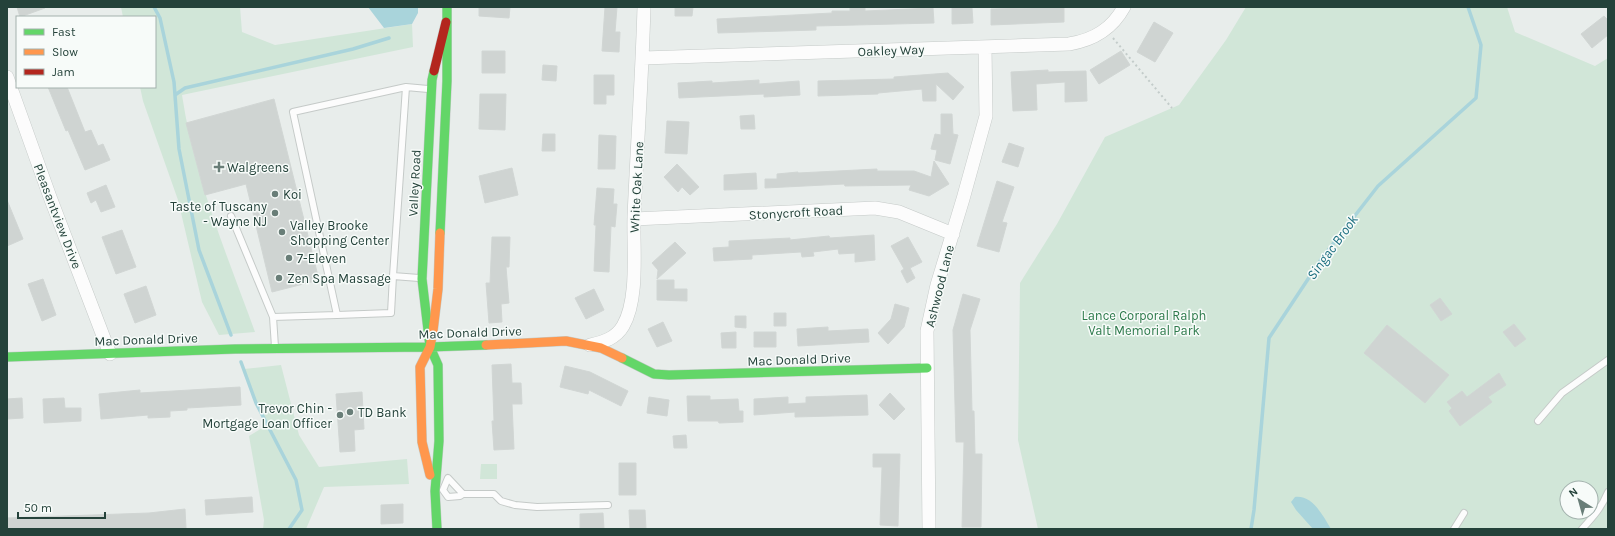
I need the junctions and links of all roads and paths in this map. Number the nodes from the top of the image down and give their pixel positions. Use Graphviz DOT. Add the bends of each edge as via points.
graph roads {
  1 [pos="447,7"];
  2 [pos="644,7"];
  3 [pos="1124,7"];
  4 [pos="446,22"];
  5 [pos="1106,30"];
  6 [pos="985,47"];
  7 [pos="643,58"];
  8 [pos="7,77"];
  9 [pos="406,87"];
  10 [pos="432,90"];
  11 [pos="1172,108"];
  12 [pos="231,216"];
  13 [pos="634,219"];
  14 [pos="952,234"];
  15 [pos="393,276"];
  16 [pos="422,279"];
  17 [pos="337,315"];
  18 [pos="273,317"];
  19 [pos="590,345"];
  20 [pos="430,347"];
  21 [pos="275,348"];
  22 [pos="110,354"];
  23 [pos="7,357"];
  24 [pos="1608,360"];
  25 [pos="927,368"];
  26 [pos="1538,421"];
  27 [pos="439,491"];
  28 [pos="1608,492"];
  29 [pos="463,494"];
  30 [pos="608,505"];
  31 [pos="1464,513"];
  32 [pos="437,529"];
  33 [pos="929,529"];
  34 [pos="1454,529"];
  35 [pos="1582,529"];
  1 -- 4 [label="main road, Valley Road"];
  2 -- 7 [label="street, White Oak Lane"];
  3 -- 5 [label="street, Oakley Way"];
  4 -- 10 [label="main road, Valley Road" via="432,80"];
  4 -- 20 [label="main road, Valley Road" via="447,81 438,289"];
  5 -- 6 [label="street, Oakley Way" via="1094,38 1069,44"];
  5 -- 11 [label="path"];
  6 -- 7 [label="street, Oakley Way"];
  6 -- 14 [label="street, Ashwood Lane" via="986,116"];
  7 -- 13 [label="street, White Oak Lane"];
  8 -- 22 [label="street, Pleasantview Drive"];
  9 -- 10 [label="lane"];
  9 -- 15 [label="lane"];
  9 -- 17 [label="lane" via="292,112"];
  10 -- 16 [label="main road, Valley Road"];
  12 -- 18 [label="lane"];
  13 -- 14 [label="street, Stonycroft Road" via="875,208 900,212"];
  13 -- 19 [label="street, White Oak Lane" via="632,296 628,316 623,327 615,335 602,343"];
  14 -- 25 [label="street, Ashwood Lane" via="929,316"];
  15 -- 16 [label="lane"];
  15 -- 17 [label="lane" via="391,314"];
  16 -- 20 [label="main road, Valley Road"];
  17 -- 18 [label="lane"];
  18 -- 21 [label="lane"];
  19 -- 20 [label="main road, Mac Donald Drive" via="566,341"];
  19 -- 25 [label="main road, Mac Donald Drive" via="613,353 654,374"];
  20 -- 21 [label="main road, Mac Donald Drive"];
  20 -- 27 [label="main road, Valley Road" via="438,365"];
  20 -- 27 [label="main road, Valley Road" via="420,367 422,442"];
  21 -- 22 [label="main road, Mac Donald Drive"];
  22 -- 23 [label="main road, Mac Donald Drive"];
  24 -- 26 [label="lane" via="1562,393"];
  25 -- 33 [label="street, Ashwood Lane"];
  27 -- 29 [label="lane" via="448,497"];
  27 -- 29 [label="lane" via="448,478"];
  27 -- 32 [label="main road, Valley Road"];
  28 -- 35 [label="lane" via="1597,513"];
  29 -- 30 [label="lane" via="494,494 501,501 537,507"];
  31 -- 34 [label="lane"];
}
